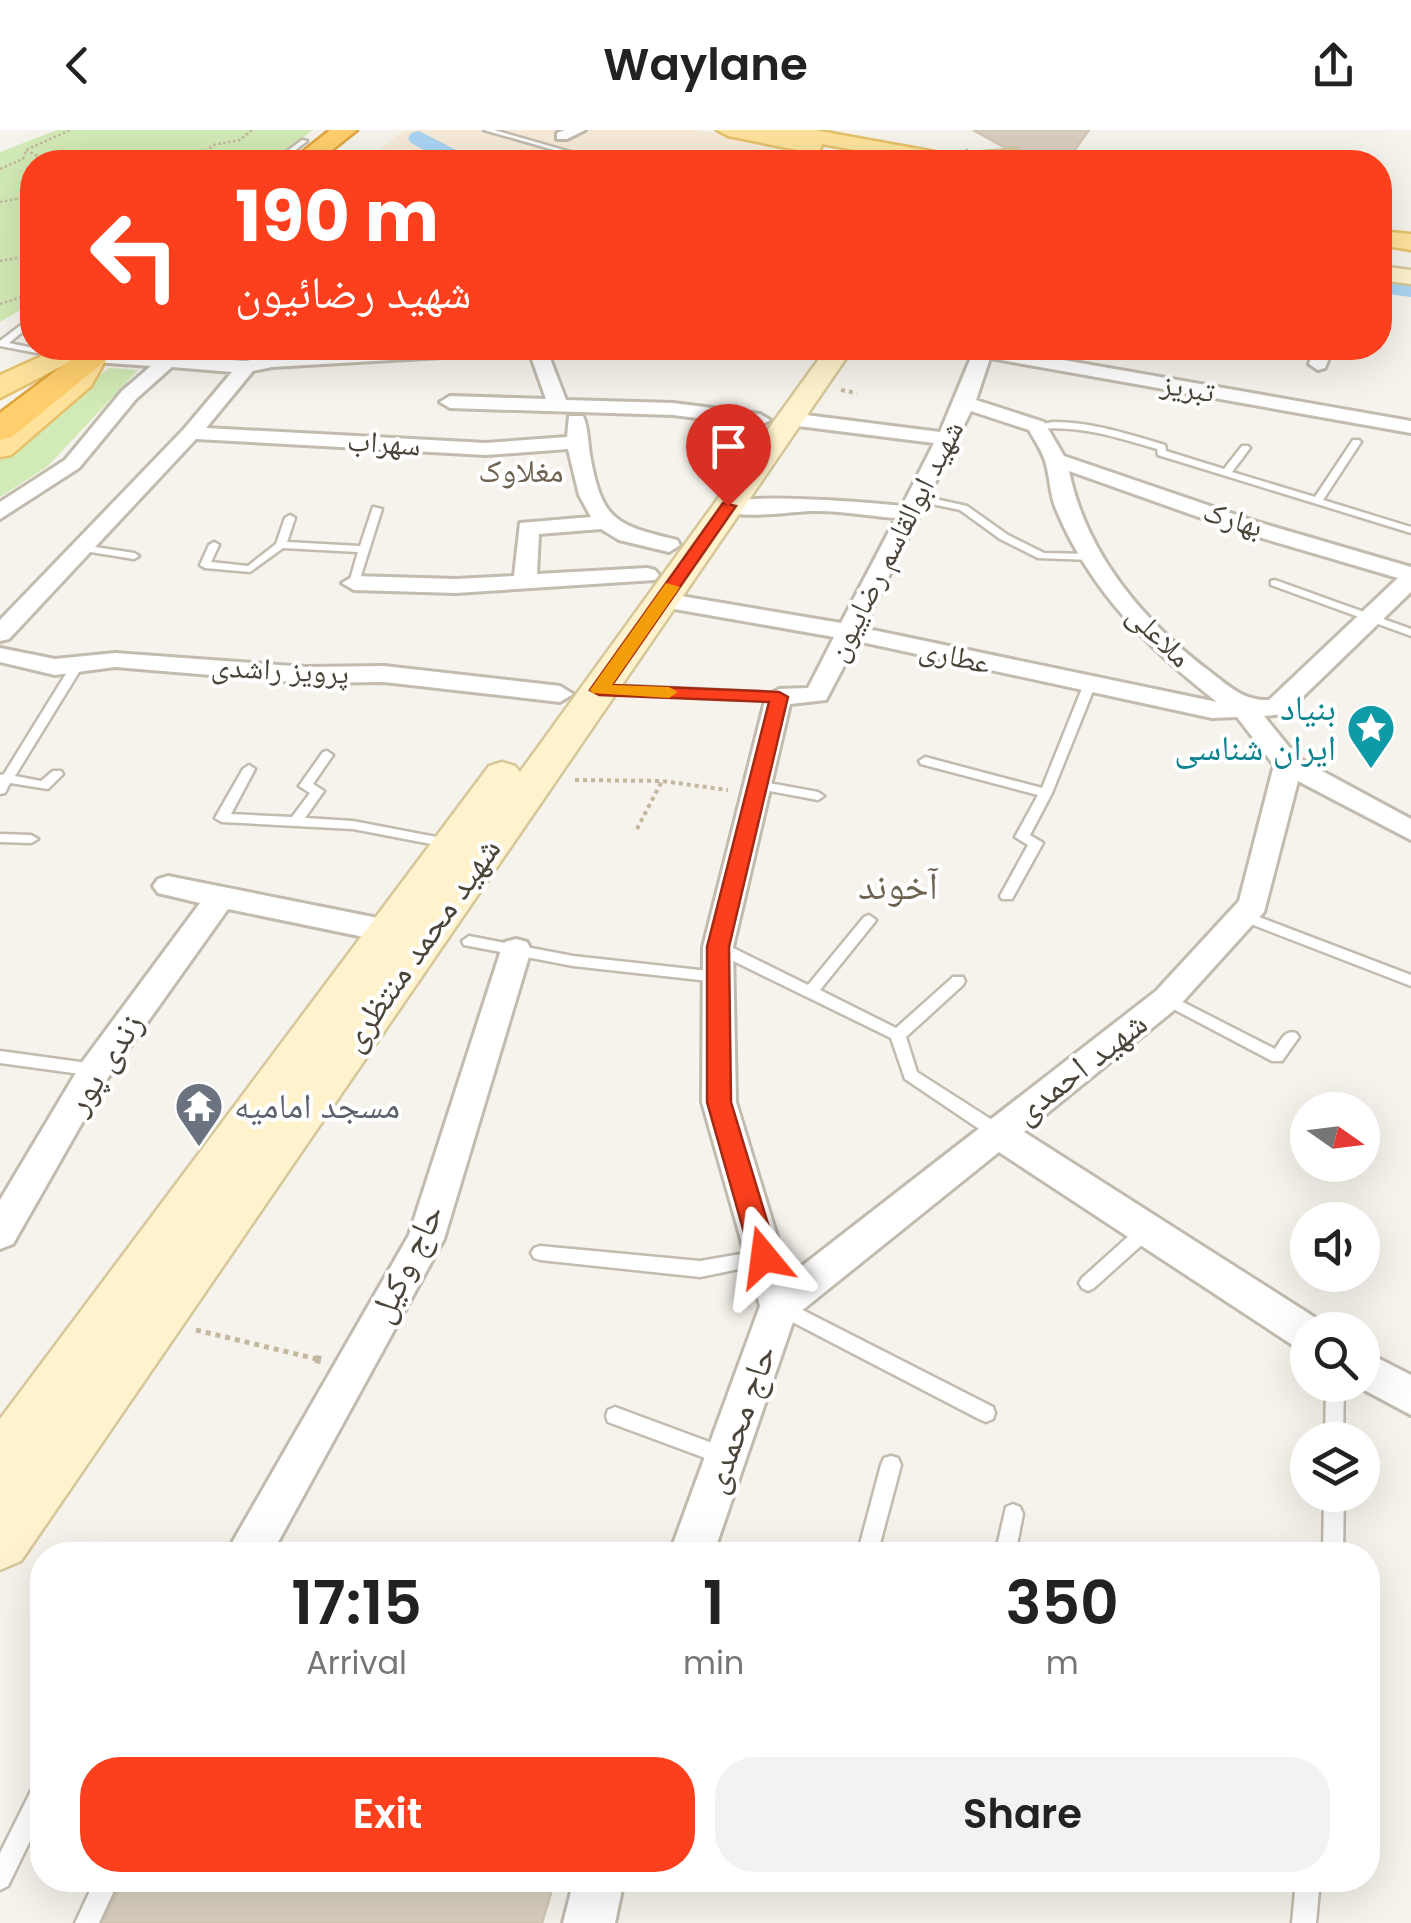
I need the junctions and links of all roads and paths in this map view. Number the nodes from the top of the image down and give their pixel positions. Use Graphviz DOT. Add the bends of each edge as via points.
graph roads {
  1 [pos="70,130"];
  2 [pos="252,130"];
  3 [pos="344,130"];
  4 [pos="488,130"];
  5 [pos="578,130"];
  6 [pos="728,130"];
  7 [pos="779,130"];
  8 [pos="562,136"];
  9 [pos="369,141"];
  10 [pos="26,150"];
  11 [pos="208,150"];
  12 [pos="307,150"];
  13 [pos="357,150"];
  14 [pos="559,150"];
  15 [pos="834,150"];
  16 [pos="901,150"];
  17 [pos="20,329"];
  18 [pos="20,346"];
  19 [pos="61,360"];
  20 [pos="69,360"];
  21 [pos="74,360"];
  22 [pos="82,360"];
  23 [pos="136,360"];
  24 [pos="169,360"];
  25 [pos="263,360"];
  26 [pos="543,360"];
  27 [pos="806,360"];
  28 [pos="829,360"];
  29 [pos="972,360"];
  30 [pos="1033,360"];
  31 [pos="1082,360"];
  32 [pos="163,364"];
  33 [pos="246,367"];
  34 [pos="1076,368"];
  35 [pos="7,380"];
  36 [pos="450,402"];
  37 [pos="965,403"];
  38 [pos="0,404"];
  39 [pos="567,405"];
  40 [pos="775,419"];
  41 [pos="1037,426"];
  42 [pos="1411,427"];
  43 [pos="0,430"];
  44 [pos="191,434"];
  45 [pos="946,439"];
  46 [pos="577,442"];
  47 [pos="1356,442"];
  48 [pos="0,448"];
  49 [pos="1245,448"];
  50 [pos="1056,460"];
  51 [pos="1226,472"];
  52 [pos="1317,501"];
  53 [pos="913,505"];
  54 [pos="728,506"];
  55 [pos="376,509"];
  56 [pos="0,512"];
  57 [pos="290,518"];
  58 [pos="608,522"];
  59 [pos="1411,530"];
  60 [pos="214,544"];
  61 [pos="281,544"];
  62 [pos="82,548"];
  63 [pos="364,549"];
  64 [pos="134,556"];
  65 [pos="1090,557"];
  66 [pos="659,573"];
  67 [pos="1411,576"];
  68 [pos="525,582"];
  69 [pos="354,583"];
  70 [pos="1275,583"];
  71 [pos="1372,620"];
  72 [pos="850,632"];
  73 [pos="1411,633"];
  74 [pos="0,634"];
  75 [pos="0,655"];
  76 [pos="78,664"];
  77 [pos="1088,686"];
  78 [pos="580,692"];
  79 [pos="779,697"];
  80 [pos="1247,712"];
  81 [pos="327,755"];
  82 [pos="925,760"];
  83 [pos="1288,764"];
  84 [pos="249,768"];
  85 [pos="58,774"];
  86 [pos="535,781"];
  87 [pos="662,781"];
  88 [pos="2,784"];
  89 [pos="757,789"];
  90 [pos="1046,794"];
  91 [pos="818,796"];
  92 [pos="295,823"];
  93 [pos="638,829"];
  94 [pos="1411,830"];
  95 [pos="0,838"];
  96 [pos="31,838"];
  97 [pos="452,844"];
  98 [pos="168,886"];
  99 [pos="1006,896"];
  100 [pos="219,899"];
  101 [pos="1243,916"];
  102 [pos="869,920"];
  103 [pos="388,931"];
  104 [pos="469,941"];
  105 [pos="516,950"];
  106 [pos="718,962"];
  107 [pos="958,981"];
  108 [pos="1411,981"];
  109 [pos="810,992"];
  110 [pos="1166,1000"];
  111 [pos="898,1035"];
  112 [pos="1291,1037"];
  113 [pos="0,1058"];
  114 [pos="96,1070"];
  115 [pos="997,1132"];
  116 [pos="1147,1230"];
  117 [pos="0,1234"];
  118 [pos="540,1253"];
  119 [pos="764,1257"];
  120 [pos="1088,1283"];
  121 [pos="779,1306"];
  122 [pos="155,1320"];
  123 [pos="1290,1322"];
  124 [pos="353,1368"];
  125 [pos="986,1414"];
  126 [pos="614,1416"];
  127 [pos="726,1456"];
  128 [pos="890,1465"];
  129 [pos="0,1466"];
  130 [pos="1334,1512"];
  131 [pos="1013,1514"];
  132 [pos="0,1540"];
  133 [pos="254,1542"];
  134 [pos="696,1542"];
  135 [pos="870,1542"];
  136 [pos="1008,1542"];
  137 [pos="1333,1542"];
  138 [pos="30,1817"];
  139 [pos="0,1878"];
  140 [pos="102,1892"];
  141 [pos="595,1892"];
  142 [pos="1307,1892"];
  143 [pos="87,1923"];
  144 [pos="589,1923"];
  145 [pos="1304,1923"];
  1 -- 10 [label="path"];
  2 -- 11 [label="path"];
  3 -- 12 [label="highway"];
  4 -- 14 [label="lane"];
  5 -- 8 [label="street"];
  6 -- 15 [label="main road"];
  7 -- 16 [label="main road"];
  9 -- 13 [label="highway"];
  17 -- 18 [label="lane" via="2,344"];
  19 -- 35 [label="main road"];
  20 -- 38 [label="highway"];
  21 -- 43 [label="highway"];
  22 -- 48 [label="main road" via="81,380"];
  23 -- 32 [label="street"];
  24 -- 32 [label="street"];
  25 -- 33 [label="street"];
  26 -- 39 [label="street"];
  27 -- 40 [label="main road, شهید محمد منتظری"];
  28 -- 40 [label="main road, شهید محمد منتظری"];
  29 -- 37 [label="street, شهید ابوالقاسم رضاییون"];
  30 -- 34 [label="street, تبریز"];
  31 -- 34 [label="street"];
  32 -- 33 [label="street"];
  32 -- 56 [label="street" via="72,464"];
  33 -- 44 [label="street"];
  34 -- 42 [label="street, تبریز"];
  36 -- 39 [label="street"];
  37 -- 41 [label="street"];
  37 -- 45 [label="street, شهید ابوالقاسم رضاییون"];
  39 -- 40 [label="street"];
  39 -- 46 [label="street"];
  40 -- 45 [label="street"];
  40 -- 54 [label="main road, شهید محمد منتظری"];
  40 -- 66 [label="main road, شهید محمد منتظری"];
  41 -- 50 [label="street, ملاعلی"];
  41 -- 51 [label="lane" via="1080,424"];
  44 -- 46 [label="street, سهراب" via="486,449"];
  44 -- 62 [label="street"];
  45 -- 53 [label="street, شهید ابوالقاسم رضاییون"];
  46 -- 58 [label="street" via="590,491"];
  47 -- 52 [label="lane"];
  49 -- 51 [label="lane"];
  50 -- 65 [label="street, ملاعلی" via="1065,505"];
  50 -- 67 [label="street, بهارک"];
  51 -- 52 [label="lane"];
  52 -- 59 [label="lane"];
  53 -- 54 [label="street"];
  53 -- 65 [label="lane" via="962,508 1042,556"];
  53 -- 72 [label="street, شهید ابوالقاسم رضاییون"];
  54 -- 66 [label="main road, شهید محمد منتظری"];
  55 -- 63 [label="lane"];
  57 -- 61 [label="lane"];
  58 -- 66 [label="street"];
  58 -- 68 [label="street" via="528,528"];
  60 -- 61 [label="lane" via="205,565 250,569"];
  61 -- 63 [label="lane"];
  62 -- 64 [label="lane"];
  62 -- 74 [label="street"];
  63 -- 69 [label="lane"];
  65 -- 80 [label="street, ملاعلی" via="1169,653"];
  66 -- 68 [label="street"];
  66 -- 72 [label="street, عطاری"];
  66 -- 78 [label="main road, شهید محمد منتظری"];
  67 -- 71 [label="street"];
  68 -- 69 [label="street"];
  70 -- 71 [label="lane"];
  71 -- 73 [label="lane"];
  71 -- 80 [label="street" via="1276,708"];
  72 -- 77 [label="street, عطاری"];
  72 -- 79 [label="street, شهید ابوالقاسم رضاییون" via="817,695"];
  75 -- 76 [label="street, پرویز راشدی" via="55,667"];
  76 -- 78 [label="street, پرویز راشدی" via="115,660 384,674"];
  76 -- 88 [label="lane"];
  77 -- 80 [label="street, عطاری"];
  77 -- 90 [label="lane"];
  78 -- 79 [label="lane"];
  78 -- 86 [label="main road, شهید محمد منتظری"];
  78 -- 97 [label="main road, شهید محمد منتظری"];
  79 -- 89 [label="street, حاج محمدی"];
  80 -- 83 [label="street, ملاعلی"];
  81 -- 92 [label="lane" via="305,786 318,791"];
  82 -- 90 [label="lane"];
  83 -- 94 [label="street, ملاعلی"];
  83 -- 101 [label="street, شهید احمدی" via="1253,905"];
  84 -- 92 [label="lane" via="222,818"];
  85 -- 88 [label="lane" via="44,786"];
  86 -- 87 [label="path"];
  86 -- 122 [label="main road, شهید محمد منتظری"];
  87 -- 89 [label="path"];
  87 -- 93 [label="path"];
  89 -- 91 [label="lane"];
  89 -- 106 [label="street, حاج محمدی"];
  90 -- 99 [label="lane" via="1022,837 1036,843"];
  92 -- 97 [label="lane" via="353,825"];
  95 -- 96 [label="lane"];
  97 -- 103 [label="main road, شهید محمد منتظری"];
  98 -- 100 [label="street"];
  100 -- 103 [label="street"];
  100 -- 114 [label="street, زندی پور"];
  101 -- 108 [label="lane"];
  101 -- 110 [label="street, شهید احمدی"];
  102 -- 109 [label="lane"];
  103 -- 129 [label="main road, شهید محمد منتظری"];
  104 -- 105 [label="lane"];
  105 -- 106 [label="lane" via="573,961"];
  105 -- 124 [label="street, حاج وکیل" via="426,1239"];
  106 -- 109 [label="lane"];
  106 -- 119 [label="street, حاج محمدی" via="719,1102"];
  107 -- 111 [label="lane"];
  109 -- 111 [label="lane"];
  110 -- 112 [label="lane" via="1277,1057"];
  110 -- 115 [label="street, شهید احمدی"];
  111 -- 115 [label="lane" via="910,1074"];
  113 -- 114 [label="lane"];
  114 -- 117 [label="street, زندی پور"];
  115 -- 116 [label="street"];
  115 -- 121 [label="street, شهید احمدی"];
  116 -- 120 [label="lane"];
  116 -- 123 [label="street"];
  118 -- 119 [label="lane" via="700,1269"];
  119 -- 121 [label="street, حاج محمدی"];
  121 -- 125 [label="lane"];
  121 -- 127 [label="street, حاج محمدی"];
  122 -- 124 [label="path"];
  122 -- 132 [label="main road, شهید محمد منتظری"];
  124 -- 133 [label="street, حاج وکیل"];
  126 -- 127 [label="lane"];
  127 -- 134 [label="street, حاج محمدی"];
  128 -- 135 [label="lane"];
  130 -- 137 [label="lane"];
  131 -- 136 [label="lane"];
  138 -- 139 [label="lane"];
  140 -- 143 [label="lane"];
  141 -- 144 [label="street"];
  142 -- 145 [label="lane"];
}
